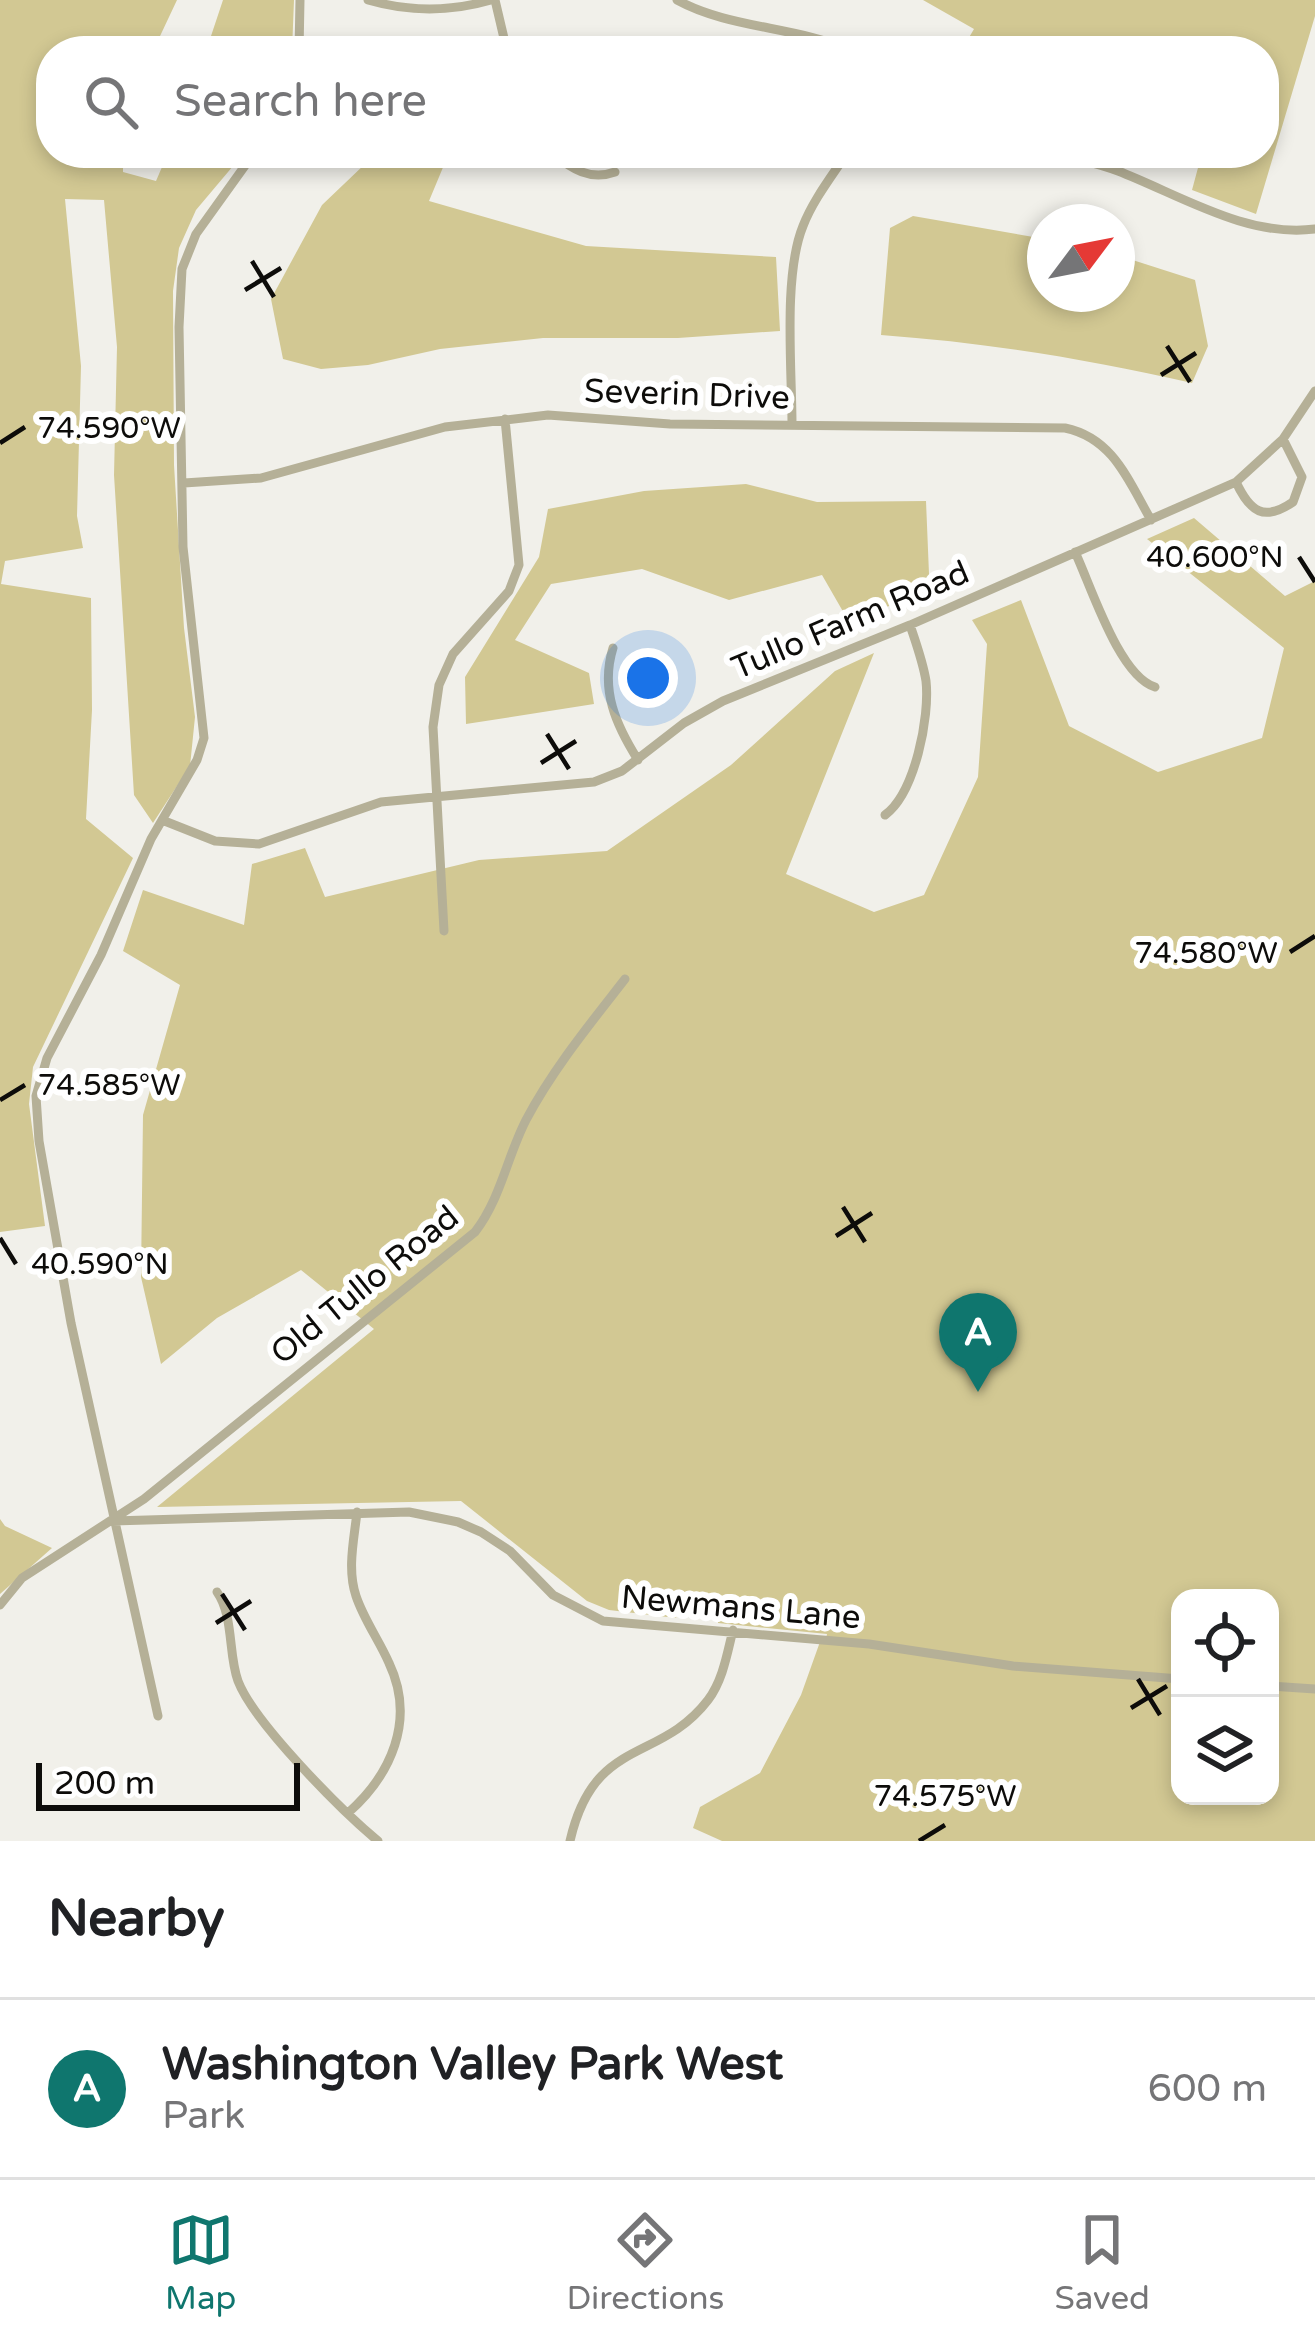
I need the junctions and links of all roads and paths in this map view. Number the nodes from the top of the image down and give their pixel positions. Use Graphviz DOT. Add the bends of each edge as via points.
graph roads {
  1 [pos="300,0"];
  2 [pos="368,0"];
  3 [pos="493,0"];
  4 [pos="677,0"];
  5 [pos="299,36"];
  6 [pos="503,36"];
  7 [pos="806,36"];
  8 [pos="243,168"];
  9 [pos="573,168"];
  10 [pos="838,168"];
  11 [pos="1108,168"];
  12 [pos="615,172"];
  13 [pos="1315,229"];
  14 [pos="1315,391"];
  15 [pos="505,419"];
  16 [pos="792,425"];
  17 [pos="1283,440"];
  18 [pos="1236,482"];
  19 [pos="184,483"];
  20 [pos="1151,520"];
  21 [pos="1076,552"];
  22 [pos="910,625"];
  23 [pos="613,648"];
  24 [pos="1155,687"];
  25 [pos="638,760"];
  26 [pos="438,796"];
  27 [pos="885,815"];
  28 [pos="161,820"];
  29 [pos="444,931"];
  30 [pos="626,979"];
  31 [pos="357,1512"];
  32 [pos="113,1521"];
  33 [pos="218,1592"];
  34 [pos="0,1605"];
  35 [pos="733,1630"];
  36 [pos="1171,1678"];
  37 [pos="1279,1687"];
  38 [pos="1315,1689"];
  39 [pos="158,1716"];
  40 [pos="348,1814"];
  41 [pos="378,1841"];
  42 [pos="570,1841"];
  1 -- 5 [label="street"];
  2 -- 3 [label="street" via="442,10"];
  3 -- 6 [label="street"];
  4 -- 7 [label="street"];
  8 -- 19 [label="street" via="196,233 182,269"];
  9 -- 12 [label="street"];
  10 -- 16 [label="street" via="800,233"];
  11 -- 13 [label="street" via="1255,226"];
  14 -- 17 [label="street, Tullo Farm Road"];
  15 -- 16 [label="street, Severin Drive"];
  15 -- 19 [label="street, Severin Drive" via="261,478"];
  15 -- 26 [label="street" via="519,565 509,591 461,641 439,685"];
  16 -- 20 [label="street, Severin Drive" via="1084,432 1115,458"];
  17 -- 18 [label="street, Tullo Farm Road"];
  17 -- 18 [label="street" via="1301,477 1293,502 1263,513"];
  18 -- 20 [label="street, Tullo Farm Road"];
  19 -- 28 [label="street" via="183,547 204,738"];
  20 -- 21 [label="street, Tullo Farm Road"];
  21 -- 22 [label="street, Tullo Farm Road"];
  21 -- 24 [label="street" via="1125,660"];
  22 -- 25 [label="street, Tullo Farm Road" via="705,710"];
  22 -- 27 [label="street" via="926,680 924,718 900,802"];
  23 -- 25 [label="street" via="610,700"];
  25 -- 26 [label="street, Tullo Farm Road" via="594,782"];
  26 -- 28 [label="street, Tullo Farm Road" via="366,806 260,844 215,842"];
  26 -- 29 [label="street"];
  28 -- 32 [label="street" via="36,1096 70,1323"];
  30 -- 32 [label="street, Old Tullo Road" via="533,1107 496,1201 475,1232"];
  31 -- 32 [label="street, Newmans Lane"];
  31 -- 35 [label="street, Newmans Lane" via="458,1522 511,1551 553,1595 603,1621"];
  31 -- 40 [label="street" via="356,1595 391,1666 400,1708 388,1766"];
  32 -- 34 [label="street, Old Tullo Road" via="22,1578"];
  32 -- 39 [label="street"];
  33 -- 40 [label="street" via="242,1691"];
  35 -- 36 [label="street, Newmans Lane"];
  35 -- 42 [label="street" via="710,1697 597,1779"];
  37 -- 38 [label="street"];
  40 -- 41 [label="street"];
}
